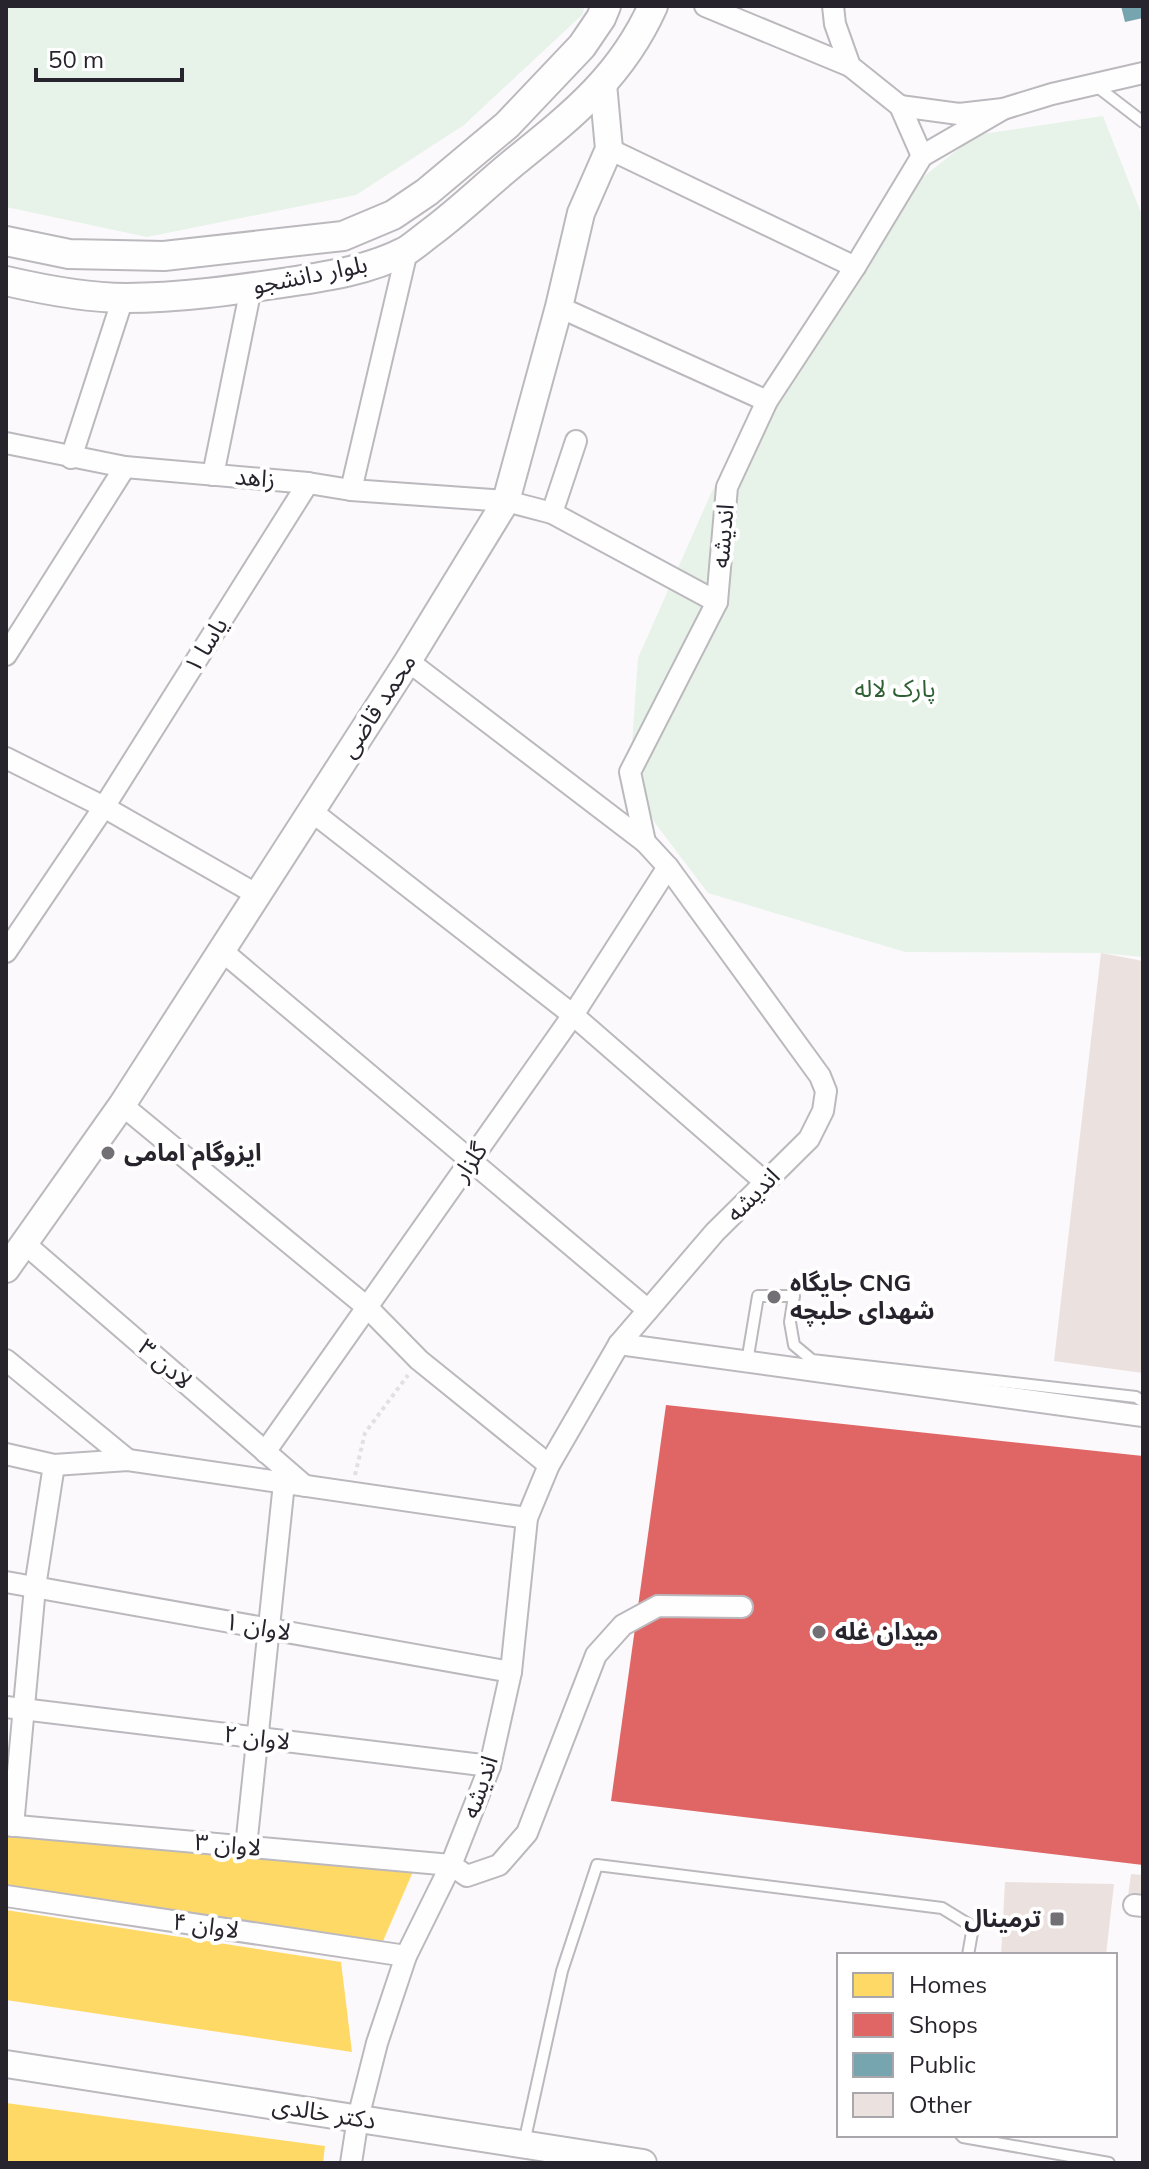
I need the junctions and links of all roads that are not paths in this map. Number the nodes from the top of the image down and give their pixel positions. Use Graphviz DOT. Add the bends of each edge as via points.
graph roads {
  1 [pos="606,6"];
  2 [pos="653,6"];
  3 [pos="705,6"];
  4 [pos="833,6"];
  5 [pos="850,66"];
  6 [pos="1143,73"];
  7 [pos="1093,83"];
  8 [pos="603,84"];
  9 [pos="900,106"];
  10 [pos="1003,109"];
  11 [pos="1143,122"];
  12 [pos="609,149"];
  13 [pos="922,156"];
  14 [pos="6,241"];
  15 [pos="407,251"];
  16 [pos="855,267"];
  17 [pos="6,281"];
  18 [pos="251,288"];
  19 [pos="123,298"];
  20 [pos="559,307"];
  21 [pos="767,401"];
  22 [pos="576,441"];
  23 [pos="6,443"];
  24 [pos="71,458"];
  25 [pos="125,467"];
  26 [pos="213,475"];
  27 [pos="308,483"];
  28 [pos="351,490"];
  29 [pos="506,501"];
  30 [pos="552,513"];
  31 [pos="717,602"];
  32 [pos="6,655"];
  33 [pos="408,661"];
  34 [pos="6,758"];
  35 [pos="104,807"];
  36 [pos="310,810"];
  37 [pos="645,842"];
  38 [pos="668,867"];
  39 [pos="256,894"];
  40 [pos="221,950"];
  41 [pos="6,952"];
  42 [pos="573,1015"];
  43 [pos="122,1105"];
  44 [pos="472,1160"];
  45 [pos="765,1182"];
  46 [pos="24,1243"];
  47 [pos="6,1269"];
  48 [pos="368,1308"];
  49 [pos="648,1310"];
  50 [pos="619,1344"];
  51 [pos="6,1360"];
  52 [pos="747,1362"];
  53 [pos="1143,1402"];
  54 [pos="1143,1416"];
  55 [pos="265,1452"];
  56 [pos="6,1454"];
  57 [pos="128,1460"];
  58 [pos="54,1465"];
  59 [pos="549,1465"];
  60 [pos="284,1483"];
  61 [pos="305,1486"];
  62 [pos="527,1518"];
  63 [pos="6,1582"];
  64 [pos="35,1587"];
  65 [pos="742,1607"];
  66 [pos="269,1629"];
  67 [pos="511,1672"];
  68 [pos="15,1708"];
  69 [pos="257,1738"];
  70 [pos="490,1766"];
  71 [pos="9,1826"];
  72 [pos="246,1847"];
  73 [pos="451,1865"];
  74 [pos="6,1896"];
  75 [pos="968,1953"];
  76 [pos="406,1956"];
  77 [pos="6,2064"];
  78 [pos="358,2118"];
  79 [pos="963,2137"];
  80 [pos="523,2145"];
  81 [pos="351,2163"];
  82 [pos="643,2163"];
  83 [pos="1109,2163"];
  1 -- 14 [label="main road, بلوار دانشجو" via="582,46 507,125 427,192 393,215 343,236 164,256 69,254"];
  2 -- 8 [label="main road, بلوار دانشجو"];
  3 -- 5 [label="street"];
  4 -- 5 [label="street"];
  5 -- 9 [label="street"];
  6 -- 7 [label="street"];
  7 -- 10 [label="street"];
  7 -- 11 [label="lane"];
  8 -- 12 [label="street, محمد قاضی"];
  8 -- 15 [label="main road, بلوار دانشجو"];
  9 -- 10 [label="street" via="959,114"];
  9 -- 13 [label="street"];
  10 -- 13 [label="street"];
  12 -- 16 [label="street"];
  12 -- 20 [label="street, محمد قاضی" via="581,213"];
  13 -- 16 [label="street, اندیشه"];
  15 -- 18 [label="main road, بلوار دانشجو" via="348,272"];
  15 -- 28 [label="street"];
  16 -- 21 [label="street, اندیشه"];
  17 -- 19 [label="main road, بلوار دانشجو"];
  18 -- 19 [label="main road, بلوار دانشجو"];
  18 -- 26 [label="street"];
  19 -- 24 [label="street"];
  20 -- 21 [label="street"];
  20 -- 29 [label="street, محمد قاضی"];
  21 -- 31 [label="street, اندیشه" via="727,487"];
  22 -- 30 [label="street"];
  23 -- 24 [label="street, زاهد"];
  24 -- 25 [label="street, زاهد"];
  25 -- 26 [label="street, زاهد"];
  25 -- 32 [label="street"];
  26 -- 27 [label="street, زاهد"];
  27 -- 28 [label="street, زاهد"];
  27 -- 35 [label="street, یاسا ۱"];
  28 -- 29 [label="street, زاهد"];
  29 -- 30 [label="street, زاهد"];
  29 -- 33 [label="street, محمد قاضی"];
  30 -- 31 [label="street, زاهد"];
  31 -- 37 [label="street, اندیشه" via="630,772"];
  33 -- 36 [label="street, محمد قاضی"];
  33 -- 37 [label="street"];
  34 -- 35 [label="street"];
  35 -- 39 [label="street"];
  35 -- 41 [label="street, یاسا ۱"];
  36 -- 39 [label="street, محمد قاضی"];
  36 -- 42 [label="street"];
  37 -- 38 [label="street, اندیشه"];
  38 -- 42 [label="street, گلزار"];
  38 -- 45 [label="street, اندیشه" via="826,1091 809,1139"];
  39 -- 40 [label="street, محمد قاضی"];
  40 -- 43 [label="street, محمد قاضی"];
  40 -- 44 [label="street"];
  42 -- 44 [label="street, گلزار"];
  42 -- 45 [label="street"];
  43 -- 46 [label="street, محمد قاضی"];
  43 -- 48 [label="street"];
  44 -- 48 [label="street, گلزار"];
  44 -- 49 [label="street"];
  45 -- 49 [label="street, اندیشه"];
  46 -- 47 [label="street, محمد قاضی"];
  46 -- 55 [label="street, لادن ۳"];
  48 -- 55 [label="street, گلزار"];
  48 -- 59 [label="street" via="419,1360"];
  49 -- 50 [label="street, اندیشه"];
  50 -- 52 [label="street"];
  50 -- 59 [label="street, اندیشه"];
  51 -- 57 [label="street"];
  52 -- 53 [label="lane" via="758,1296 794,1296 794,1345 812,1360 1136,1397"];
  52 -- 54 [label="street"];
  55 -- 61 [label="street, لادن ۳"];
  56 -- 58 [label="street"];
  57 -- 58 [label="street"];
  57 -- 60 [label="street"];
  58 -- 64 [label="street"];
  59 -- 62 [label="street, اندیشه"];
  60 -- 61 [label="street"];
  60 -- 66 [label="street"];
  61 -- 62 [label="street"];
  62 -- 67 [label="street, اندیشه"];
  63 -- 64 [label="street, لاوان ۱"];
  64 -- 66 [label="street, لاوان ۱"];
  64 -- 68 [label="street"];
  65 -- 73 [label="street, لاوان ۳" via="658,1606 623,1625 596,1655 527,1833 499,1865 467,1876"];
  66 -- 67 [label="street, لاوان ۱"];
  66 -- 69 [label="street"];
  67 -- 70 [label="street, اندیشه"];
  68 -- 69 [label="street, لاوان ۲"];
  68 -- 71 [label="street"];
  69 -- 70 [label="street, لاوان ۲"];
  69 -- 72 [label="street"];
  70 -- 73 [label="street, اندیشه"];
  71 -- 72 [label="street, لاوان ۳"];
  72 -- 73 [label="street, لاوان ۳"];
  73 -- 76 [label="street, اندیشه"];
  74 -- 76 [label="street, لاوان ۴"];
  75 -- 80 [label="lane" via="973,1927 942,1908 597,1865 562,1971"];
  76 -- 78 [label="street, اندیشه"];
  77 -- 78 [label="street, دکتر خالدی"];
  78 -- 80 [label="street, دکتر خالدی"];
  78 -- 81 [label="street, اندیشه"];
  79 -- 83 [label="lane"];
  80 -- 82 [label="street, دکتر خالدی"];
}
